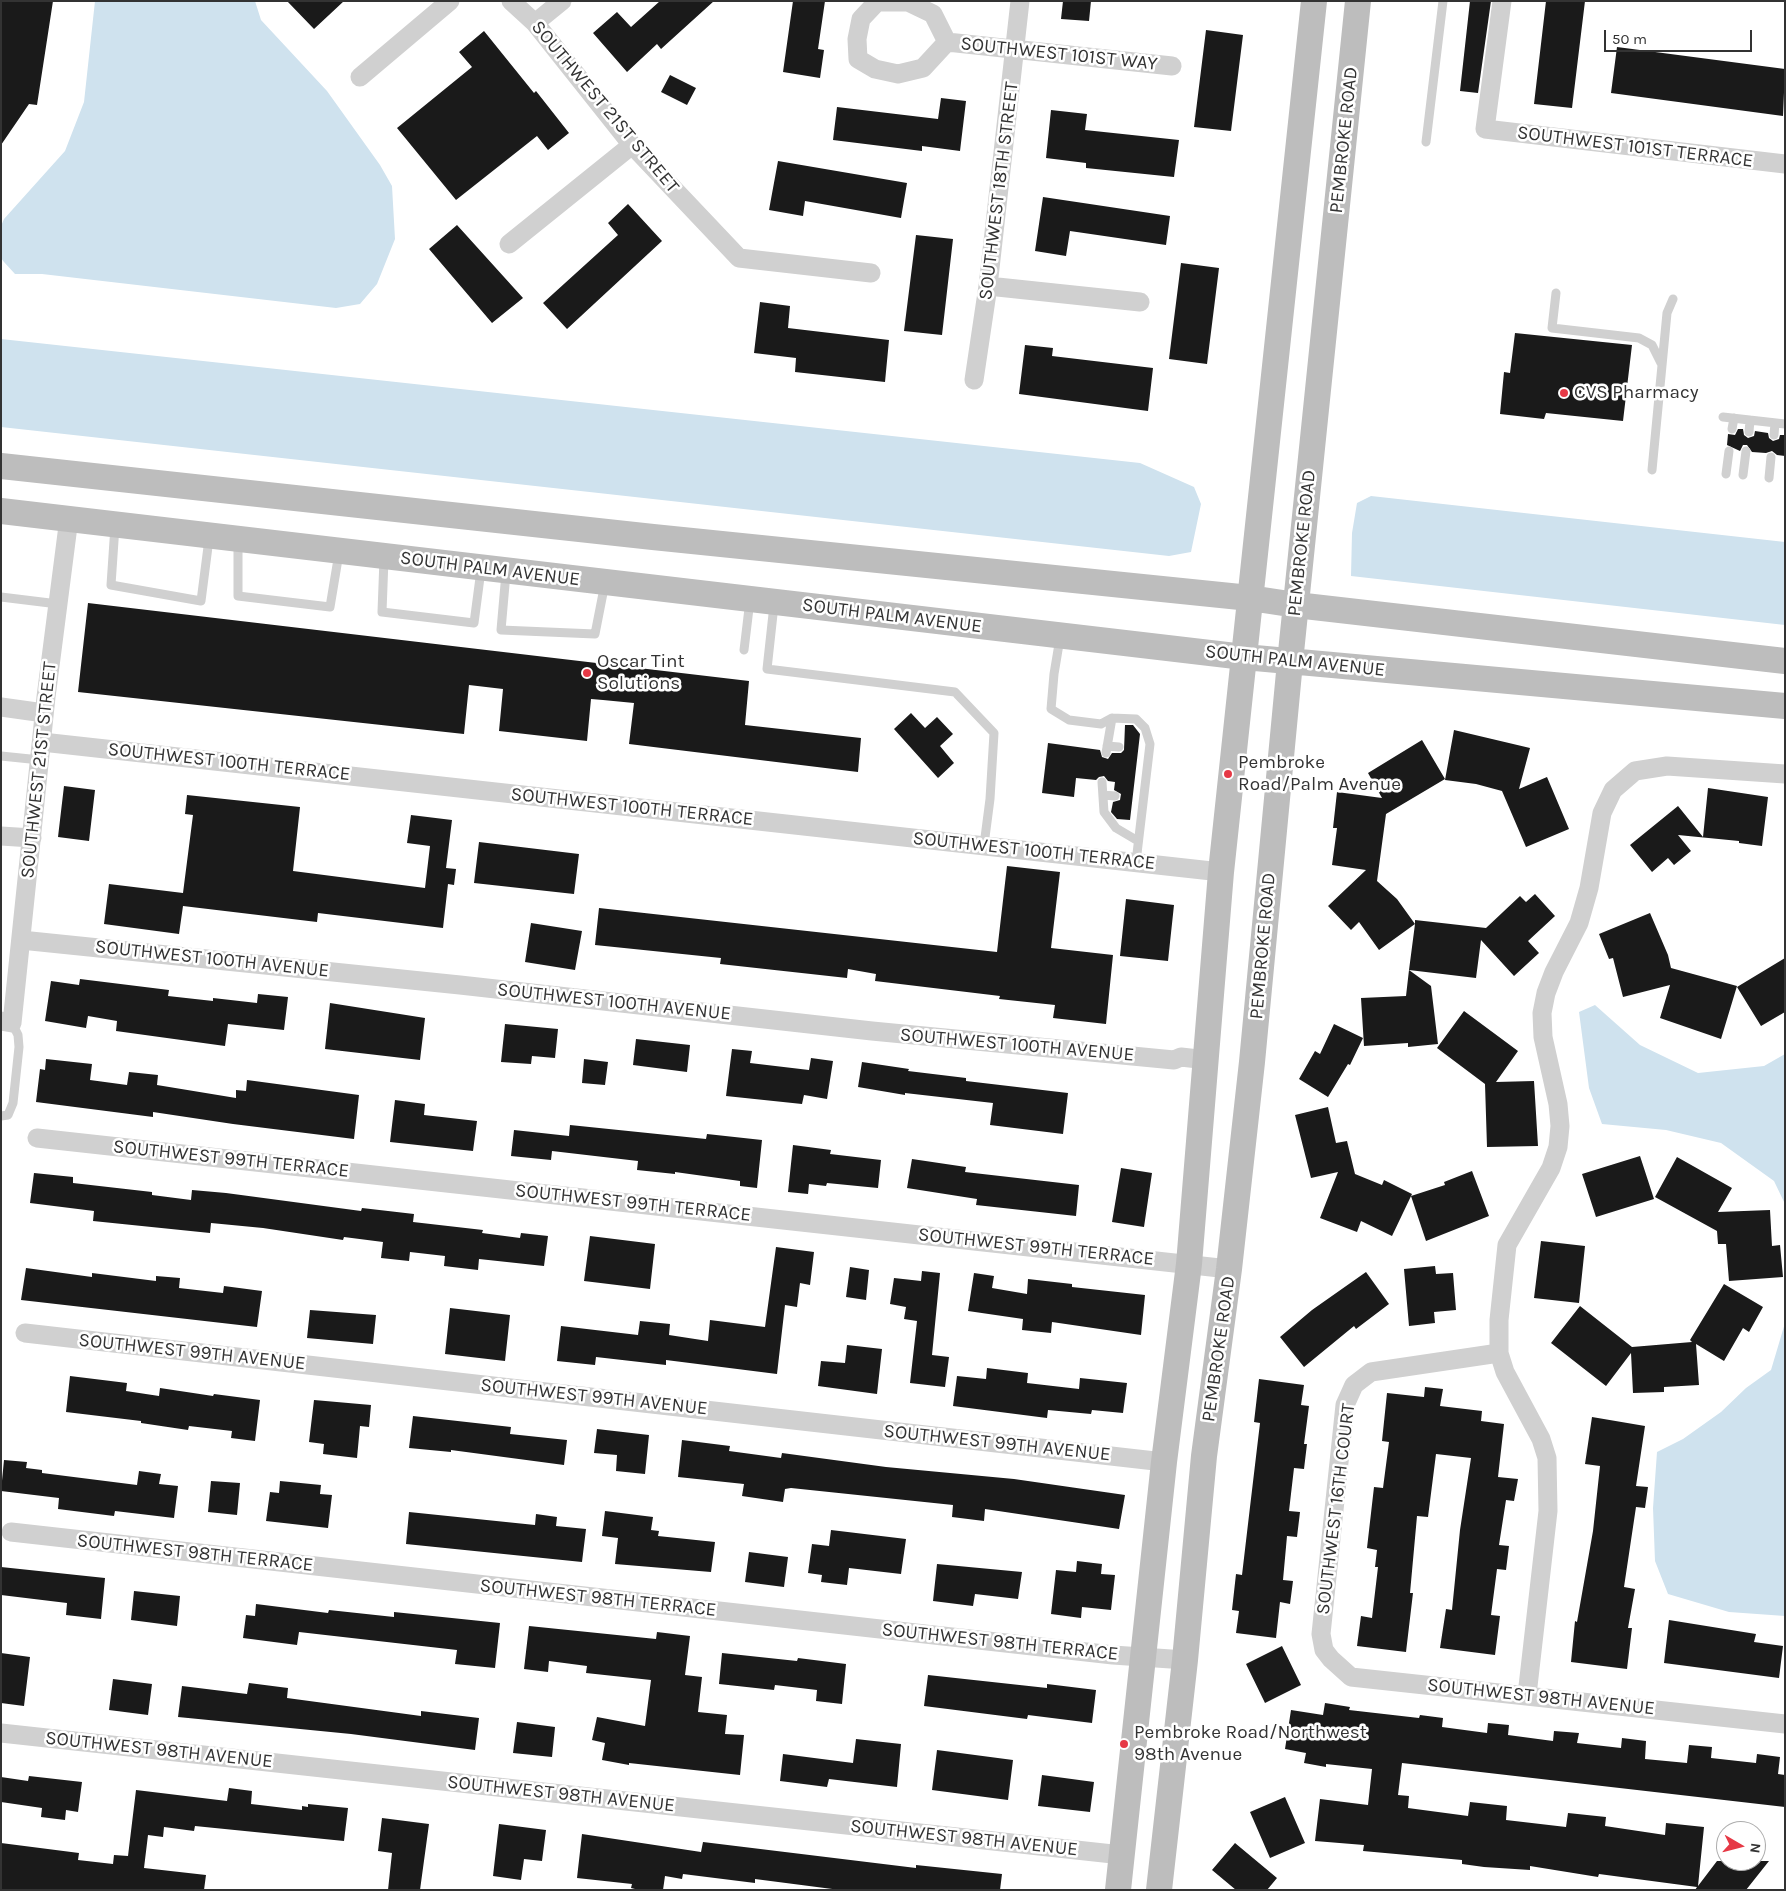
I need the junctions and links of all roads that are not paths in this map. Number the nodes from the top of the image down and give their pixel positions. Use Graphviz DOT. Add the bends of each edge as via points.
graph roads {
  1 [pos="450,1"];
  2 [pos="511,1"];
  3 [pos="562,1"];
  4 [pos="1020,1"];
  5 [pos="1314,1"];
  6 [pos="1358,1"];
  7 [pos="1443,1"];
  8 [pos="1502,1"];
  9 [pos="535,23"];
  10 [pos="947,42"];
  11 [pos="1015,49"];
  12 [pos="1172,66"];
  13 [pos="360,77"];
  14 [pos="1426,142"];
  15 [pos="632,145"];
  16 [pos="1785,164"];
  17 [pos="509,244"];
  18 [pos="871,273"];
  19 [pos="988,286"];
  20 [pos="1556,293"];
  21 [pos="1673,299"];
  22 [pos="1140,302"];
  23 [pos="1663,368"];
  24 [pos="974,380"];
  25 [pos="1723,417"];
  26 [pos="1734,418"];
  27 [pos="1750,420"];
  28 [pos="1780,424"];
  29 [pos="1732,429"];
  30 [pos="1749,432"];
  31 [pos="1774,435"];
  32 [pos="1729,451"];
  33 [pos="1746,451"];
  34 [pos="1771,456"];
  35 [pos="1,466"];
  36 [pos="1652,470"];
  37 [pos="1726,474"];
  38 [pos="1743,475"];
  39 [pos="1769,478"];
  40 [pos="1,511"];
  41 [pos="69,518"];
  42 [pos="116,523"];
  43 [pos="209,535"];
  44 [pos="238,538"];
  45 [pos="339,550"];
  46 [pos="384,556"];
  47 [pos="494,569"];
  48 [pos="605,583"];
  49 [pos="1,597"];
  50 [pos="1250,598"];
  51 [pos="762,601"];
  52 [pos="58,604"];
  53 [pos="1296,605"];
  54 [pos="1061,636"];
  55 [pos="744,650"];
  56 [pos="1244,657"];
  57 [pos="1785,661"];
  58 [pos="1290,662"];
  59 [pos="1,706"];
  60 [pos="1785,706"];
  61 [pos="44,713"];
  62 [pos="1112,718"];
  63 [pos="1119,748"];
  64 [pos="1140,749"];
  65 [pos="1149,750"];
  66 [pos="41,751"];
  67 [pos="1,756"];
  68 [pos="1785,774"];
  69 [pos="1102,782"];
  70 [pos="1103,795"];
  71 [pos="1115,796"];
  72 [pos="1134,798"];
  73 [pos="1143,800"];
  74 [pos="1,836"];
  75 [pos="32,838"];
  76 [pos="1138,841"];
  77 [pos="984,845"];
  78 [pos="1136,862"];
  79 [pos="1221,872"];
  80 [pos="21,940"];
  81 [pos="7,1022"];
  82 [pos="1208,1060"];
  83 [pos="1,1116"];
  84 [pos="37,1138"];
  85 [pos="1189,1264"];
  86 [pos="1229,1268"];
  87 [pos="25,1333"];
  88 [pos="1499,1353"];
  89 [pos="1164,1462"];
  90 [pos="11,1532"];
  91 [pos="1320,1634"];
  92 [pos="1145,1656"];
  93 [pos="1185,1660"];
  94 [pos="1527,1695"];
  95 [pos="1785,1724"];
  96 [pos="1,1733"];
  97 [pos="1122,1855"];
  98 [pos="1118,1890"];
  99 [pos="1159,1890"];
  1 -- 13 [label="street"];
  2 -- 9 [label="street, SOUTHWEST 21ST STREET"];
  3 -- 9 [label="street"];
  4 -- 11 [label="street, SOUTHWEST 18TH STREET"];
  5 -- 50 [label="main road, PEMBROKE ROAD"];
  6 -- 53 [label="main road, PEMBROKE ROAD"];
  7 -- 14 [label="lane"];
  8 -- 16 [label="street, SOUTHWEST 101ST TERRACE" via="1485,129"];
  9 -- 15 [label="street, SOUTHWEST 21ST STREET"];
  10 -- 10 [label="street, SOUTHWEST 101ST WAY" via="923,68 898,74 875,70 858,59 861,19 877,2 908,2 933,14"];
  10 -- 11 [label="street, SOUTHWEST 101ST WAY"];
  11 -- 12 [label="street, SOUTHWEST 101ST WAY"];
  11 -- 19 [label="street, SOUTHWEST 18TH STREET"];
  15 -- 17 [label="street"];
  15 -- 18 [label="street, SOUTHWEST 21ST STREET" via="739,258"];
  19 -- 22 [label="street"];
  19 -- 24 [label="street, SOUTHWEST 18TH STREET"];
  20 -- 23 [label="lane" via="1552,328 1639,338 1652,346"];
  21 -- 23 [label="lane" via="1667,313"];
  23 -- 36 [label="lane"];
  25 -- 26 [label="lane"];
  26 -- 27 [label="lane"];
  26 -- 29 [label="lane"];
  27 -- 28 [label="lane"];
  27 -- 30 [label="lane"];
  28 -- 31 [label="lane"];
  32 -- 37 [label="lane"];
  33 -- 38 [label="lane"];
  34 -- 39 [label="lane"];
  35 -- 50 [label="main road"];
  40 -- 41 [label="main road, SOUTH PALM AVENUE"];
  41 -- 42 [label="main road, SOUTH PALM AVENUE"];
  41 -- 52 [label="street, SOUTHWEST 21ST STREET"];
  42 -- 43 [label="main road, SOUTH PALM AVENUE"];
  42 -- 43 [label="lane" via="111,586 201,601"];
  43 -- 44 [label="main road, SOUTH PALM AVENUE"];
  44 -- 45 [label="main road, SOUTH PALM AVENUE"];
  44 -- 45 [label="lane" via="238,596 330,607"];
  45 -- 46 [label="main road, SOUTH PALM AVENUE"];
  46 -- 47 [label="main road, SOUTH PALM AVENUE"];
  46 -- 47 [label="lane" via="382,612 446,620 474,623"];
  47 -- 48 [label="main road, SOUTH PALM AVENUE"];
  47 -- 48 [label="lane" via="501,630 595,634"];
  48 -- 51 [label="main road, SOUTH PALM AVENUE"];
  49 -- 52 [label="lane"];
  50 -- 53 [label="main road"];
  50 -- 56 [label="main road, PEMBROKE ROAD"];
  51 -- 54 [label="main road, SOUTH PALM AVENUE"];
  51 -- 55 [label="lane"];
  51 -- 77 [label="lane" via="767,669 955,692 994,734"];
  52 -- 61 [label="street, SOUTHWEST 21ST STREET"];
  53 -- 57 [label="main road"];
  53 -- 58 [label="main road, PEMBROKE ROAD"];
  54 -- 56 [label="main road, SOUTH PALM AVENUE"];
  54 -- 62 [label="lane" via="1051,709 1069,720 1101,724"];
  56 -- 58 [label="main road, SOUTH PALM AVENUE"];
  56 -- 79 [label="main road, PEMBROKE ROAD"];
  58 -- 60 [label="main road, SOUTH PALM AVENUE"];
  58 -- 86 [label="main road, PEMBROKE ROAD"];
  59 -- 61 [label="street"];
  61 -- 66 [label="street, SOUTHWEST 21ST STREET"];
  62 -- 63 [label="lane" via="1107,749"];
  62 -- 65 [label="lane" via="1136,719 1145,728"];
  64 -- 65 [label="lane"];
  65 -- 73 [label="lane" via="1142,772"];
  66 -- 67 [label="lane"];
  66 -- 75 [label="street, SOUTHWEST 21ST STREET"];
  66 -- 77 [label="street, SOUTHWEST 100TH TERRACE"];
  68 -- 88 [label="street" via="1666,766 1636,770 1612,790 1602,813 1589,888 1579,923 1554,972 1542,1012 1545,1057 1558,1104 1558,1147 1551,1168 1507,1245 1501,1288"];
  69 -- 70 [label="lane"];
  70 -- 71 [label="lane"];
  70 -- 76 [label="lane" via="1104,812 1116,828"];
  72 -- 73 [label="lane"];
  73 -- 76 [label="lane"];
  74 -- 75 [label="street"];
  75 -- 80 [label="street, SOUTHWEST 21ST STREET"];
  76 -- 78 [label="lane"];
  77 -- 78 [label="street, SOUTHWEST 100TH TERRACE"];
  78 -- 79 [label="street, SOUTHWEST 100TH TERRACE"];
  79 -- 82 [label="main road, PEMBROKE ROAD"];
  80 -- 81 [label="street, SOUTHWEST 21ST STREET"];
  80 -- 82 [label="street, SOUTHWEST 100TH AVENUE" via="872,1031 1174,1060 1181,1057"];
  81 -- 83 [label="lane" via="18,1035 19,1046 13,1103 8,1115"];
  82 -- 85 [label="main road, PEMBROKE ROAD"];
  84 -- 85 [label="street, SOUTHWEST 99TH TERRACE"];
  85 -- 86 [label="street, SOUTHWEST 99TH TERRACE"];
  85 -- 89 [label="main road, PEMBROKE ROAD"];
  86 -- 93 [label="main road, PEMBROKE ROAD" via="1204,1456"];
  87 -- 89 [label="street, SOUTHWEST 99TH AVENUE"];
  88 -- 91 [label="street, SOUTHWEST 16TH COURT" via="1371,1372 1354,1385 1345,1405"];
  88 -- 94 [label="street" via="1513,1391 1541,1439 1547,1458 1548,1510"];
  89 -- 92 [label="main road, PEMBROKE ROAD"];
  90 -- 92 [label="street, SOUTHWEST 98TH TERRACE"];
  91 -- 94 [label="street, SOUTHWEST 98TH AVENUE" via="1324,1650 1331,1660 1351,1677"];
  92 -- 93 [label="street, SOUTHWEST 98TH TERRACE"];
  92 -- 97 [label="main road, PEMBROKE ROAD"];
  93 -- 99 [label="main road, PEMBROKE ROAD"];
  94 -- 95 [label="street, SOUTHWEST 98TH AVENUE"];
  96 -- 97 [label="street, SOUTHWEST 98TH AVENUE"];
  97 -- 98 [label="main road, PEMBROKE ROAD"];
}
